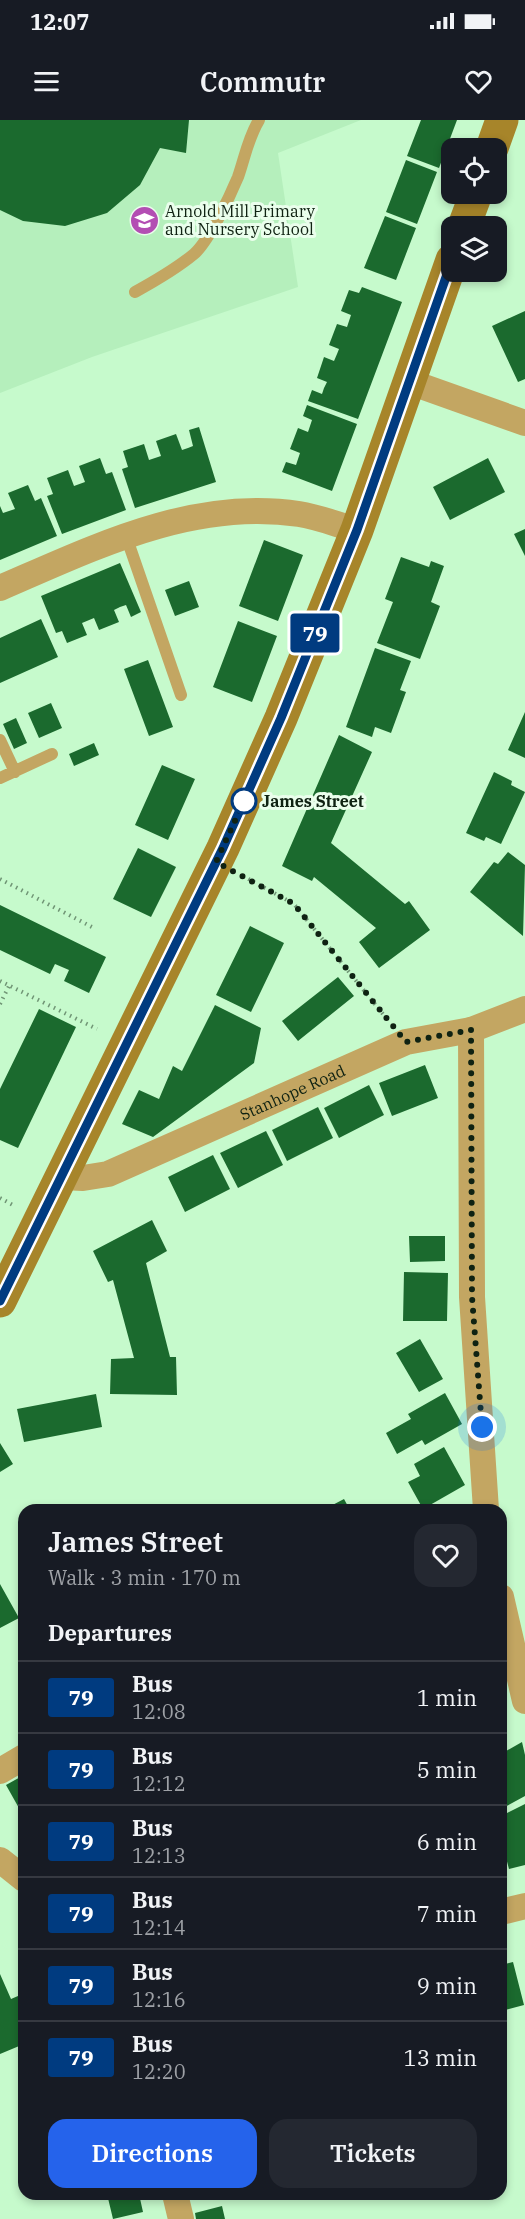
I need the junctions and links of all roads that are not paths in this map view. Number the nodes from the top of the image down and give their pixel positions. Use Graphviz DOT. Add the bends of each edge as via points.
graph roads {
  1 [pos="259,120"];
  2 [pos="502,120"];
  3 [pos="496,138"];
  4 [pos="444,282"];
  5 [pos="135,292"];
  6 [pos="407,381"];
  7 [pos="525,423"];
  8 [pos="357,530"];
  9 [pos="126,536"];
  10 [pos="0,588"];
  11 [pos="181,695"];
  12 [pos="0,740"];
  13 [pos="52,754"];
  14 [pos="15,772"];
  15 [pos="0,778"];
  16 [pos="525,1009"];
  17 [pos="471,1030"];
  18 [pos="62,1177"];
  19 [pos="4,1284"];
  20 [pos="480,1504"];
  21 [pos="507,1623"];
  22 [pos="525,1701"];
  23 [pos="18,1760"];
  24 [pos="0,1771"];
  25 [pos="0,1860"];
  26 [pos="18,1874"];
  27 [pos="525,1906"];
  28 [pos="507,1910"];
  29 [pos="176,2200"];
  30 [pos="181,2219"];
  1 -- 5 [label="lane" via="249,136 238,177 221,213 196,252"];
  2 -- 3 [label="street"];
  4 -- 6 [label="street"];
  6 -- 7 [label="street"];
  6 -- 8 [label="street"];
  8 -- 9 [label="street" via="301,514 265,511 212,513"];
  8 -- 18 [label="street" via="281,718 216,862"];
  9 -- 10 [label="street"];
  9 -- 11 [label="lane"];
  12 -- 14 [label="lane"];
  13 -- 14 [label="lane"];
  14 -- 15 [label="lane"];
  16 -- 17 [label="street, Stanhope Road"];
  17 -- 18 [label="street, Stanhope Road" via="406,1042 108,1174"];
  17 -- 20 [label="street" via="472,1297"];
  18 -- 19 [label="street"];
  21 -- 22 [label="street"];
  23 -- 24 [label="street"];
  25 -- 26 [label="street"];
  27 -- 28 [label="street"];
  29 -- 30 [label="street"];
}
